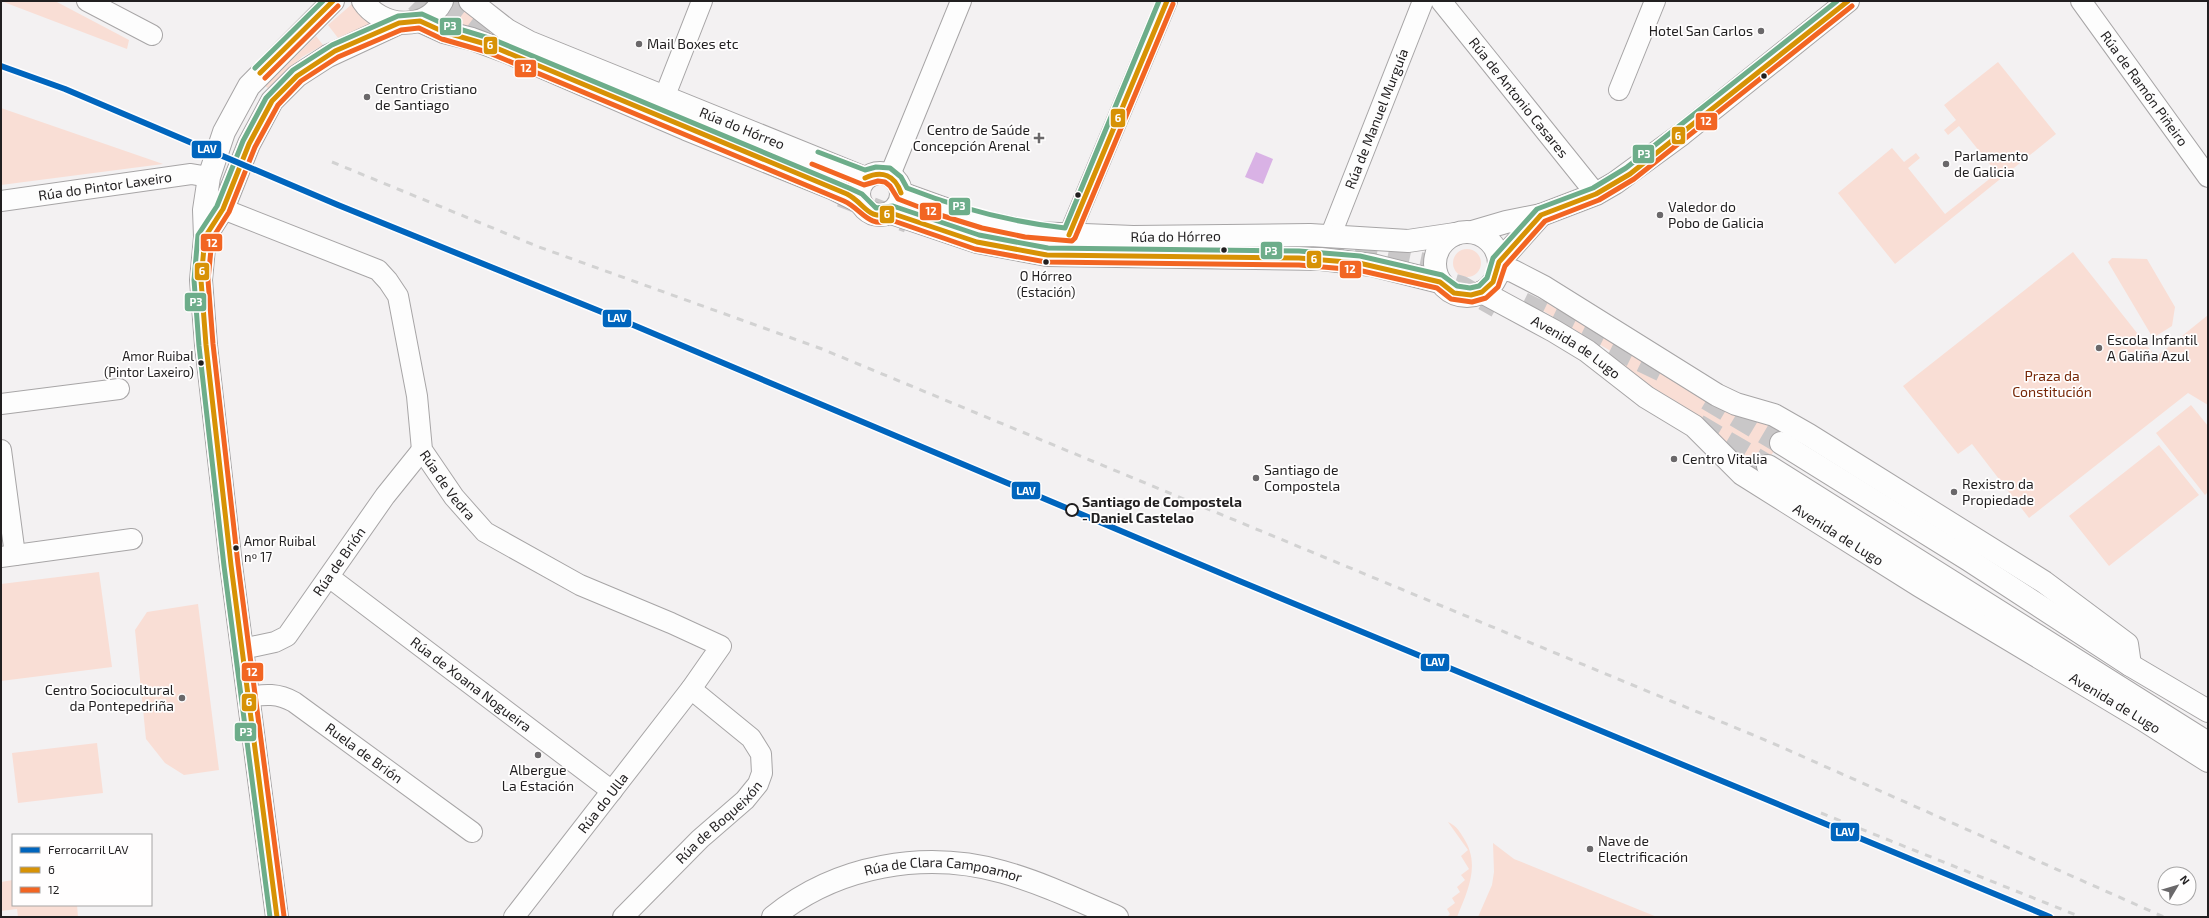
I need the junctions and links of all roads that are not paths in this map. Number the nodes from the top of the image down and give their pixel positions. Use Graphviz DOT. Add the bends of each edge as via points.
graph roads {
  1 [pos="87,1"];
  2 [pos="333,1"];
  3 [pos="363,1"];
  4 [pos="442,1"];
  5 [pos="470,1"];
  6 [pos="702,1"];
  7 [pos="961,1"];
  8 [pos="1167,1"];
  9 [pos="1423,1"];
  10 [pos="1441,1"];
  11 [pos="1655,1"];
  12 [pos="1848,1"];
  13 [pos="2081,1"];
  14 [pos="409,22"];
  15 [pos="152,35"];
  16 [pos="1619,90"];
  17 [pos="664,98"];
  18 [pos="2205,167"];
  19 [pos="890,175"];
  20 [pos="209,177"];
  21 [pos="865,178"];
  22 [pos="902,193"];
  23 [pos="1596,194"];
  24 [pos="1,201"];
  25 [pos="860,202"];
  26 [pos="223,209"];
  27 [pos="891,213"];
  28 [pos="1541,215"];
  29 [pos="1464,233"];
  30 [pos="1069,235"];
  31 [pos="205,237"];
  32 [pos="1330,237"];
  33 [pos="1499,265"];
  34 [pos="1440,282"];
  35 [pos="1482,292"];
  36 [pos="119,389"];
  37 [pos="1,404"];
  38 [pos="1781,443"];
  39 [pos="1,450"];
  40 [pos="422,450"];
  41 [pos="1768,466"];
  42 [pos="132,539"];
  43 [pos="8,556"];
  44 [pos="329,577"];
  45 [pos="242,649"];
  46 [pos="2130,665"];
  47 [pos="691,689"];
  48 [pos="248,697"];
  49 [pos="2208,711"];
  50 [pos="2208,743"];
  51 [pos="2208,761"];
  52 [pos="612,791"];
  53 [pos="472,832"];
  54 [pos="277,917"];
  55 [pos="514,917"];
  56 [pos="623,917"];
  57 [pos="773,917"];
  58 [pos="1117,917"];
  1 -- 15 [label="street"];
  2 -- 20 [label="main road" via="249,86 224,132"];
  3 -- 14 [label="main road, Rúa do Hórreo" via="373,13 385,20"];
  4 -- 14 [label="main road" via="431,14"];
  5 -- 17 [label="main road, Rúa do Hórreo" via="507,30 529,42"];
  6 -- 17 [label="street"];
  7 -- 19 [label="street"];
  8 -- 30 [label="street"];
  9 -- 32 [label="street, Rúa de Manuel Murguía"];
  10 -- 23 [label="street, Rúa de Antonio Casares"];
  11 -- 16 [label="street"];
  12 -- 23 [label="main road, Rúa do Hórreo" via="1643,164"];
  13 -- 18 [label="street, Rúa de Ramón Piñeiro"];
  14 -- 25 [label="main road, Rúa do Hórreo" via="472,39 507,52"];
  14 -- 26 [label="main road" via="335,51 297,76 272,102 249,144"];
  17 -- 21 [label="main road, Rúa do Hórreo"];
  19 -- 21 [label="main road" via="874,174"];
  19 -- 22 [label="main road" via="898,183"];
  20 -- 24 [label="street, Rúa do Pintor Laxeiro" via="191,174"];
  20 -- 31 [label="main road" via="204,210"];
  21 -- 25 [label="main road" via="859,189"];
  22 -- 27 [label="main road" via="897,208"];
  22 -- 30 [label="main road, Rúa do Hórreo" via="1005,228"];
  23 -- 28 [label="main road, Rúa do Hórreo"];
  25 -- 27 [label="main road" via="863,208 873,215"];
  26 -- 31 [label="main road"];
  26 -- 40 [label="street, Rúa de Vedra" via="378,270 388,280 398,296 417,396"];
  27 -- 34 [label="main road, Rúa do Hórreo" via="977,242 1047,255 1321,259 1372,264"];
  28 -- 29 [label="main road, Rúa do Hórreo"];
  28 -- 33 [label="main road, Rúa do Hórreo"];
  29 -- 32 [label="main road, Rúa do Hórreo" via="1408,241"];
  29 -- 33 [label="main road" via="1488,240 1497,254"];
  29 -- 34 [label="main road" via="1443,242 1436,254 1435,268"];
  30 -- 32 [label="main road, Rúa do Hórreo"];
  31 -- 45 [label="main road" via="201,280 202,306"];
  33 -- 35 [label="main road" via="1493,282"];
  33 -- 46 [label="main road" via="1544,287 1717,394 1736,404 1780,418 2044,582 2127,644"];
  34 -- 35 [label="main road" via="1448,290 1459,295 1471,296"];
  35 -- 51 [label="main road, Avenida de Lugo" via="1587,351 1646,397 1694,426 1742,474"];
  36 -- 37 [label="street"];
  38 -- 46 [label="main road" via="1969,560"];
  39 -- 43 [label="street"];
  40 -- 44 [label="street, Rúa de Brión" via="385,496"];
  40 -- 47 [label="street, Rúa de Vedra" via="454,497 485,532 580,585 671,622 721,646"];
  41 -- 50 [label="main road, Avenida de Lugo"];
  42 -- 43 [label="street"];
  44 -- 45 [label="street, Rúa de Brión" via="287,636 276,642"];
  44 -- 52 [label="street, Rúa de Xoana Nogueira"];
  45 -- 48 [label="main road"];
  46 -- 49 [label="main road"];
  47 -- 52 [label="street, Rúa do Ulla"];
  47 -- 56 [label="street, Rúa de Boqueixón" via="751,738 761,754 762,773 758,784 745,800 700,839"];
  48 -- 53 [label="street, Ruela de Brión" via="272,694 294,702"];
  48 -- 54 [label="main road"];
  52 -- 55 [label="street, Rúa do Ulla"];
  57 -- 58 [label="main road, Rúa de Clara Campoamor" via="810,892 852,874 887,866 936,863 1003,872 1029,880"];
}
